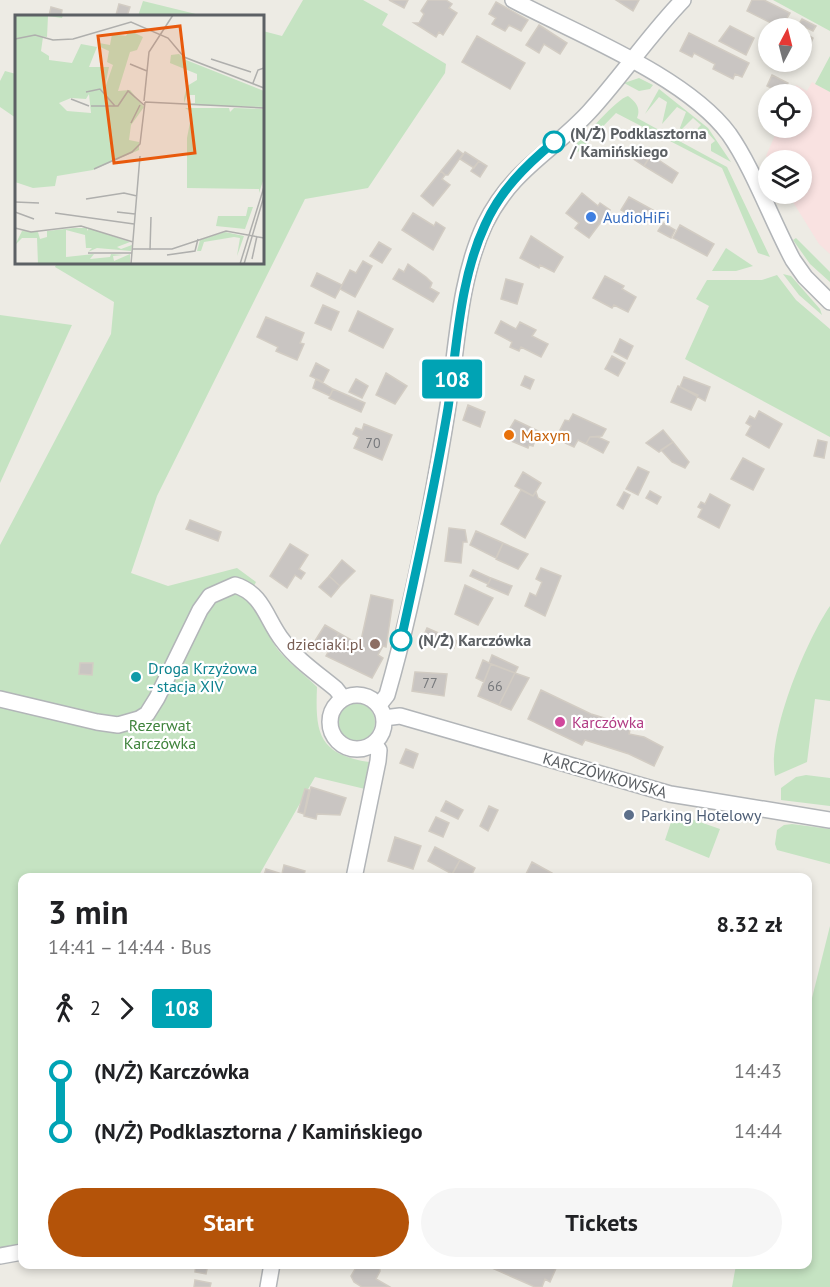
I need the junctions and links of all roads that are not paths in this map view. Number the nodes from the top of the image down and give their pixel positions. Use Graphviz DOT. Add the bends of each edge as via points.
graph roads {
  1 [pos="513,0"];
  2 [pos="682,0"];
  3 [pos="631,60"];
  4 [pos="829,299"];
  5 [pos="343,698"];
  6 [pos="0,699"];
  7 [pos="381,711"];
  8 [pos="374,743"];
  9 [pos="830,820"];
  10 [pos="355,873"];
  11 [pos="18,1253"];
  12 [pos="0,1256"];
  13 [pos="271,1269"];
  14 [pos="268,1287"];
  1 -- 3 [label="street"];
  2 -- 3 [label="street"];
  3 -- 4 [label="street" via="699,103 724,129 737,147 793,260 810,283"];
  3 -- 7 [label="street" via="589,113 511,182 477,243 413,586"];
  5 -- 6 [label="street" via="282,641 258,598 235,585 210,596 157,698 139,719 118,725 97,722"];
  5 -- 7 [label="street" via="362,695"];
  5 -- 8 [label="street" via="332,711 334,737 354,749"];
  7 -- 8 [label="street" via="383,730"];
  7 -- 9 [label="street, KARCZÓWKOWSKA" via="670,794"];
  8 -- 10 [label="street" via="379,750 378,761"];
  11 -- 12 [label="street"];
  13 -- 14 [label="street"];
}
